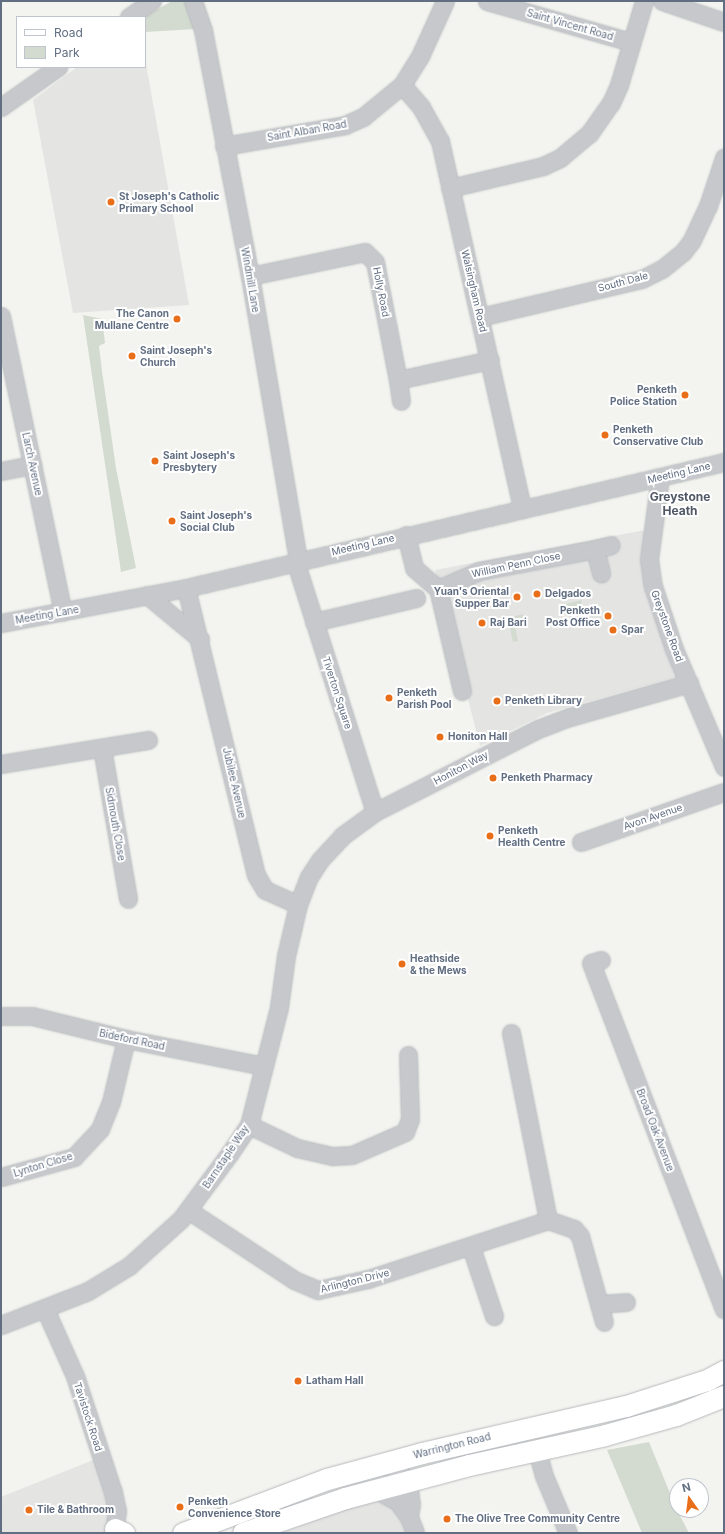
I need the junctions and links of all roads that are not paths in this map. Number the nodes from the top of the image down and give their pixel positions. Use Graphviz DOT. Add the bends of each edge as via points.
graph roads {
  1 [pos="152,1"];
  2 [pos="193,1"];
  3 [pos="445,1"];
  4 [pos="486,1"];
  5 [pos="644,1"];
  6 [pos="662,1"];
  7 [pos="130,16"];
  8 [pos="724,22"];
  9 [pos="631,42"];
  10 [pos="57,68"];
  11 [pos="402,85"];
  12 [pos="1,107"];
  13 [pos="224,146"];
  14 [pos="724,158"];
  15 [pos="450,188"];
  16 [pos="250,276"];
  17 [pos="1,316"];
  18 [pos="480,317"];
  19 [pos="490,360"];
  20 [pos="398,380"];
  21 [pos="401,401"];
  22 [pos="724,462"];
  23 [pos="32,465"];
  24 [pos="1,471"];
  25 [pos="660,477"];
  26 [pos="522,508"];
  27 [pos="406,535"];
  28 [pos="299,567"];
  29 [pos="600,573"];
  30 [pos="186,588"];
  31 [pos="438,589"];
  32 [pos="147,595"];
  33 [pos="416,598"];
  34 [pos="63,612"];
  35 [pos="314,622"];
  36 [pos="1,623"];
  37 [pos="200,639"];
  38 [pos="689,683"];
  39 [pos="462,691"];
  40 [pos="148,740"];
  41 [pos="102,748"];
  42 [pos="723,763"];
  43 [pos="1,764"];
  44 [pos="724,792"];
  45 [pos="376,812"];
  46 [pos="581,842"];
  47 [pos="128,899"];
  48 [pos="298,905"];
  49 [pos="601,960"];
  50 [pos="1,1016"];
  51 [pos="511,1033"];
  52 [pos="126,1039"];
  53 [pos="408,1055"];
  54 [pos="264,1066"];
  55 [pos="248,1125"];
  56 [pos="1,1177"];
  57 [pos="188,1210"];
  58 [pos="548,1220"];
  59 [pos="471,1248"];
  60 [pos="626,1302"];
  61 [pos="599,1304"];
  62 [pos="45,1308"];
  63 [pos="724,1309"];
  64 [pos="494,1316"];
  65 [pos="604,1322"];
  66 [pos="1,1325"];
  67 [pos="724,1371"];
  68 [pos="724,1396"];
  69 [pos="537,1450"];
  70 [pos="379,1464"];
  71 [pos="408,1481"];
  72 [pos="375,1489"];
  73 [pos="409,1517"];
  74 [pos="118,1532"];
  75 [pos="183,1533"];
  76 [pos="243,1533"];
  77 [pos="415,1533"];
  78 [pos="568,1533"];
  1 -- 7 [label="street"];
  2 -- 13 [label="street, Windmill Lane" via="203,30"];
  3 -- 11 [label="street, Saint Alban Road" via="421,54"];
  4 -- 9 [label="street, Saint Vincent Road"];
  5 -- 9 [label="street"];
  6 -- 8 [label="street"];
  9 -- 15 [label="street" via="611,103 601,120 576,146 543,166"];
  10 -- 12 [label="street"];
  11 -- 13 [label="street, Saint Alban Road" via="354,122"];
  11 -- 15 [label="street, Walsingham Road" via="421,107 440,140"];
  13 -- 16 [label="street, Windmill Lane"];
  14 -- 18 [label="street, South Dale" via="708,206 692,240 683,252 662,269 642,279"];
  15 -- 18 [label="street, Walsingham Road"];
  16 -- 20 [label="street, Holly Road" via="365,252 375,262"];
  16 -- 28 [label="street, Windmill Lane"];
  17 -- 23 [label="street, Larch Avenue"];
  18 -- 19 [label="street, Walsingham Road"];
  19 -- 20 [label="street"];
  19 -- 26 [label="street, Walsingham Road"];
  20 -- 21 [label="street, Holly Road"];
  22 -- 25 [label="street, Meeting Lane"];
  23 -- 24 [label="street"];
  23 -- 34 [label="street, Larch Avenue"];
  25 -- 26 [label="street, Meeting Lane"];
  25 -- 38 [label="street, Greystone Road" via="648,559 649,570 665,624"];
  26 -- 27 [label="street, Meeting Lane"];
  27 -- 28 [label="street, Meeting Lane"];
  27 -- 31 [label="street" via="414,568"];
  28 -- 30 [label="street, Meeting Lane"];
  28 -- 35 [label="street, Tiverton Square"];
  29 -- 31 [label="street, William Penn Close" via="603,547 479,571"];
  30 -- 32 [label="street, Meeting Lane"];
  30 -- 37 [label="street, Jubilee Avenue"];
  31 -- 39 [label="street" via="450,670"];
  32 -- 34 [label="street, Meeting Lane"];
  32 -- 37 [label="street"];
  33 -- 35 [label="street"];
  34 -- 36 [label="street, Meeting Lane"];
  35 -- 45 [label="street, Tiverton Square"];
  37 -- 48 [label="street, Jubilee Avenue" via="256,875 265,890"];
  38 -- 42 [label="street, Greystone Road"];
  38 -- 45 [label="street, Honiton Way" via="570,717 538,729"];
  40 -- 41 [label="street"];
  41 -- 43 [label="street"];
  41 -- 47 [label="street, Sidmouth Close"];
  44 -- 46 [label="street, Avon Avenue"];
  45 -- 48 [label="street, Honiton Way" via="330,848 309,877"];
  48 -- 54 [label="street, Barnstaple Way" via="286,956 279,1007"];
  49 -- 63 [label="street, Broad Oak Avenue" via="591,962"];
  50 -- 52 [label="street, Bideford Road" via="32,1016"];
  51 -- 58 [label="street"];
  52 -- 54 [label="street, Bideford Road"];
  52 -- 56 [label="street, Lynton Close" via="111,1102 100,1129 74,1157"];
  53 -- 55 [label="street" via="410,1119 406,1132 352,1155 333,1156 298,1148"];
  54 -- 55 [label="street, Barnstaple Way"];
  55 -- 57 [label="street, Barnstaple Way"];
  57 -- 59 [label="street, Arlington Drive" via="312,1290 368,1279"];
  57 -- 62 [label="street, Barnstaple Way" via="130,1266 88,1291"];
  58 -- 59 [label="street, Arlington Drive"];
  58 -- 61 [label="street" via="574,1229 580,1236"];
  59 -- 64 [label="street"];
  60 -- 61 [label="street"];
  61 -- 65 [label="street"];
  62 -- 66 [label="street, Barnstaple Way"];
  62 -- 74 [label="street, Tavistock Road" via="74,1376 113,1492"];
  67 -- 70 [label="main road, Warrington Road" via="707,1380 626,1406"];
  68 -- 69 [label="main road" via="676,1415 605,1435"];
  69 -- 71 [label="main road"];
  69 -- 78 [label="street" via="544,1476"];
  70 -- 71 [label="street" via="394,1468"];
  70 -- 75 [label="main road, Warrington Road" via="264,1501"];
  71 -- 72 [label="main road"];
  71 -- 73 [label="street" via="411,1504"];
  72 -- 73 [label="street" via="398,1502"];
  72 -- 76 [label="main road"];
  73 -- 77 [label="street"];
}
